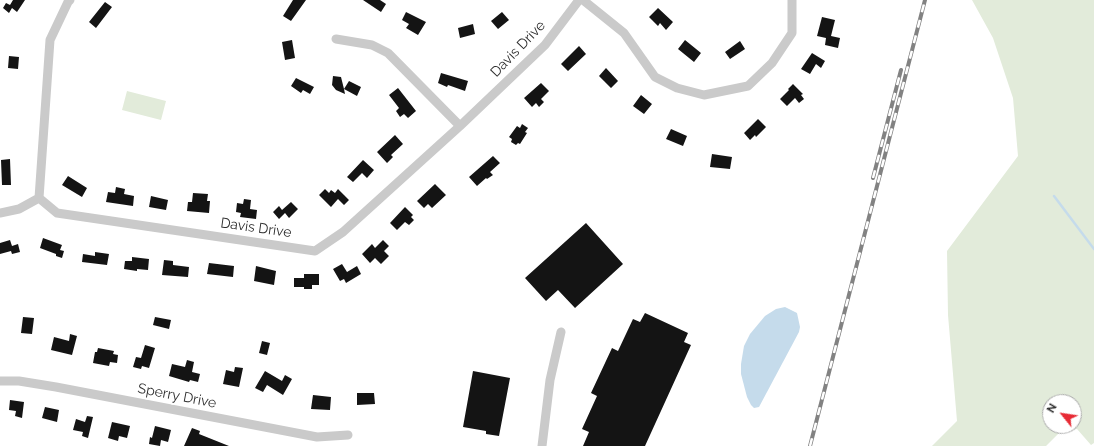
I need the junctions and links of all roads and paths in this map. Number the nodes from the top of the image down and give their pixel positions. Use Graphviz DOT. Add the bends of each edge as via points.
graph roads {
  1 [pos="70,0"];
  2 [pos="579,0"];
  3 [pos="583,0"];
  4 [pos="792,0"];
  5 [pos="336,39"];
  6 [pos="460,126"];
  7 [pos="39,198"];
  8 [pos="0,213"];
  9 [pos="560,332"];
  10 [pos="0,381"];
  11 [pos="348,435"];
  12 [pos="542,446"];
  1 -- 7 [label="street" via="50,40"];
  2 -- 6 [label="street, Davis Drive" via="544,45"];
  3 -- 4 [label="street" via="624,32 655,77 677,88 704,95 748,86 772,63 792,33"];
  5 -- 6 [label="street" via="372,45 388,54"];
  6 -- 7 [label="street, Davis Drive" via="343,232 315,251 57,214"];
  7 -- 8 [label="street" via="19,209"];
  9 -- 12 [label="street" via="550,380"];
  10 -- 11 [label="street, Sperry Drive" via="19,381 56,387 317,437"];
}
